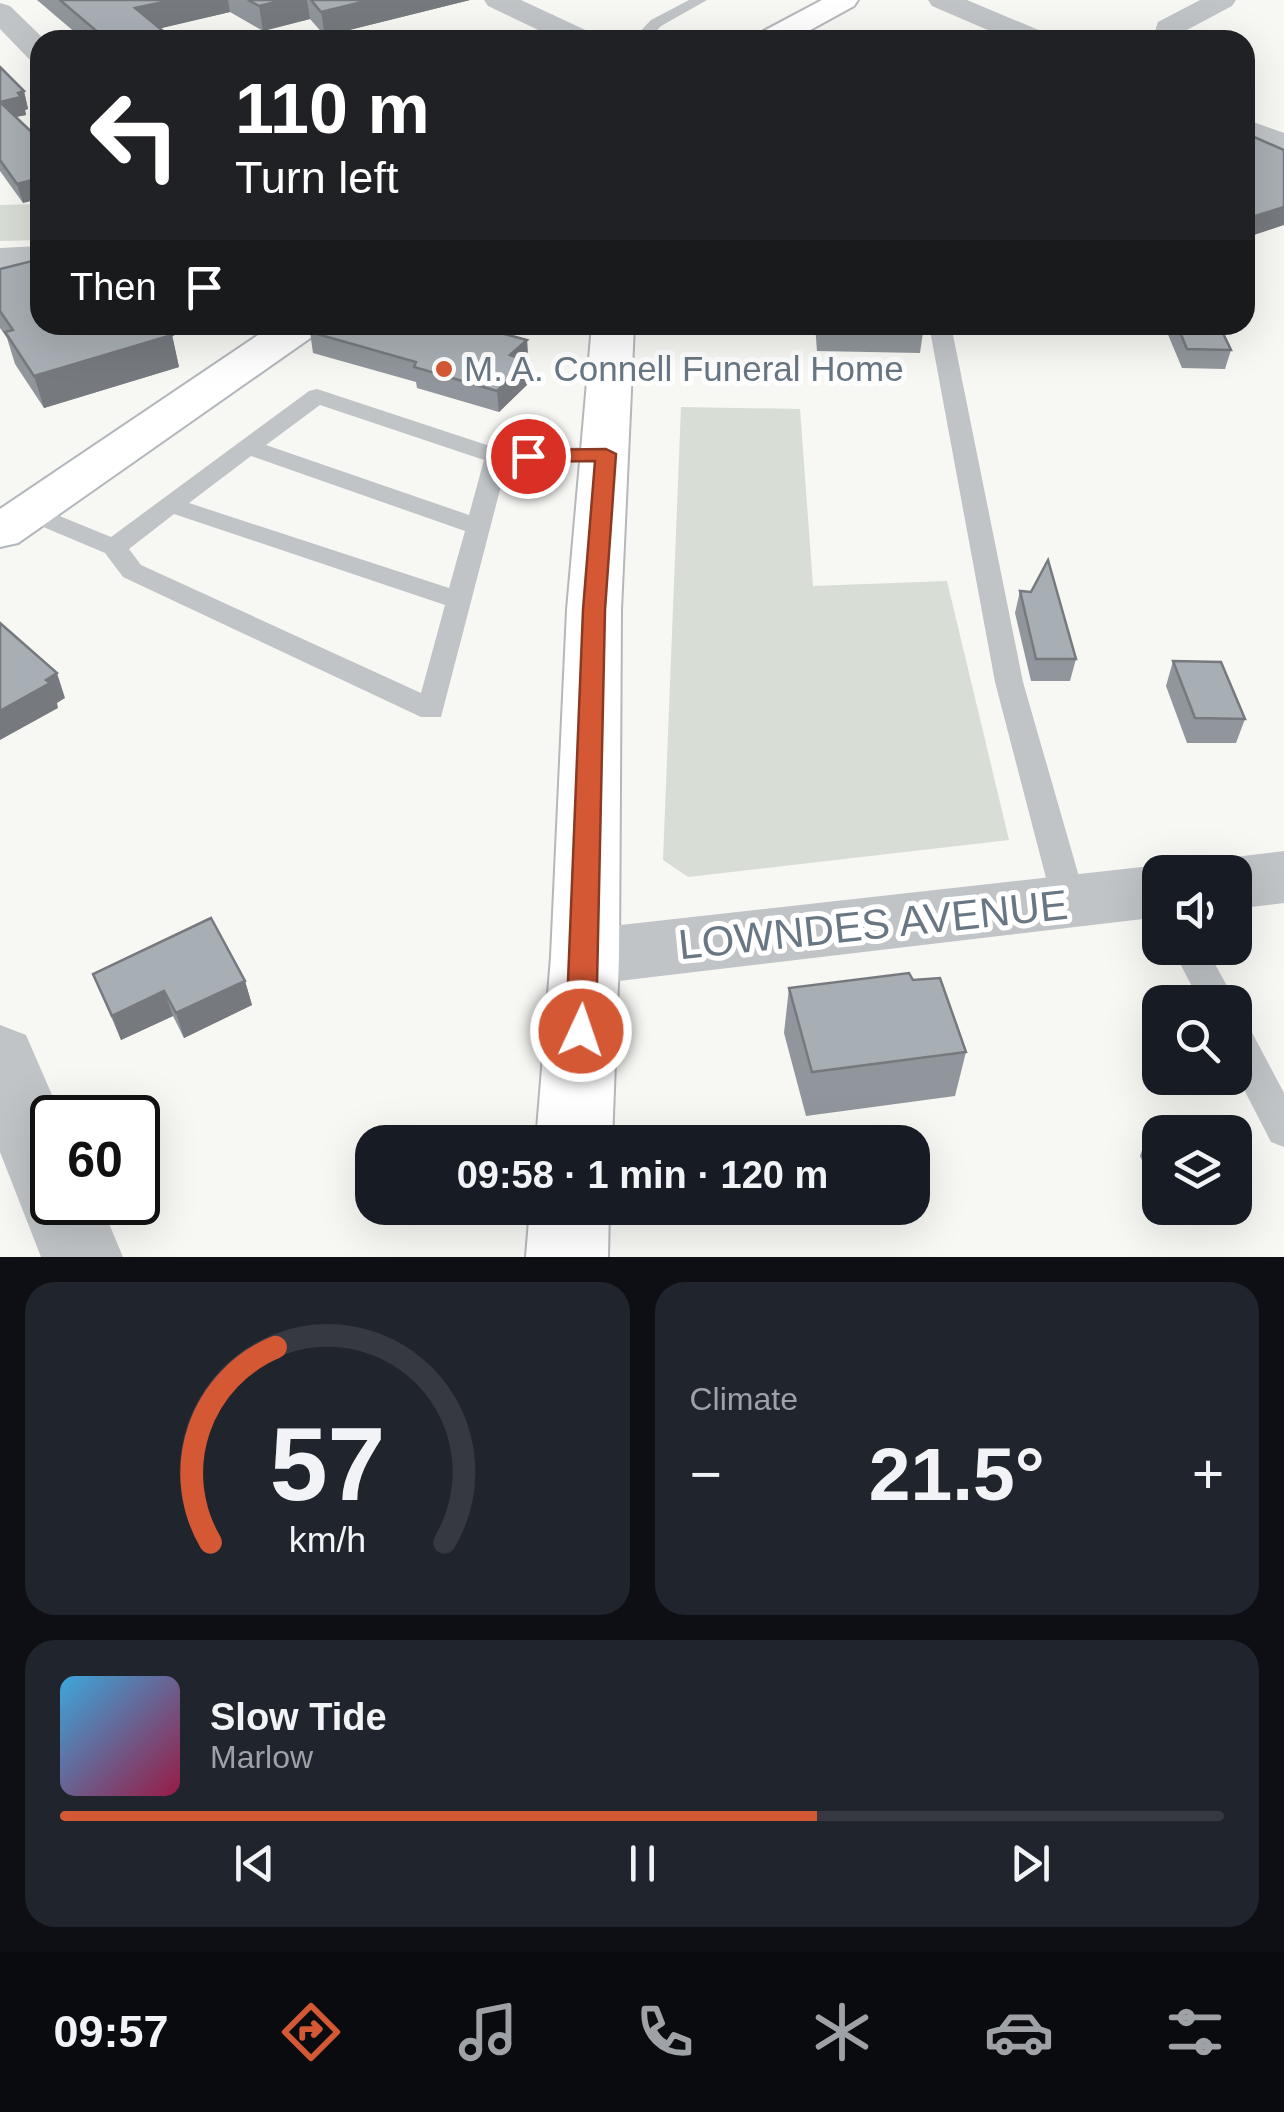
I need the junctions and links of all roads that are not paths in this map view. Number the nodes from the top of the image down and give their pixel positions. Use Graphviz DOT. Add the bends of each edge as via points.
graph roads {
  1 [pos="498,0"];
  2 [pos="700,0"];
  3 [pos="844,0"];
  4 [pos="942,0"];
  5 [pos="1222,0"];
  6 [pos="0,12"];
  7 [pos="562,30"];
  8 [pos="649,30"];
  9 [pos="788,30"];
  10 [pos="1013,30"];
  11 [pos="1169,30"];
  12 [pos="30,42"];
  13 [pos="1255,133"];
  14 [pos="1284,146"];
  15 [pos="1284,154"];
  16 [pos="1255,164"];
  17 [pos="30,258"];
  18 [pos="0,260"];
  19 [pos="286,335"];
  20 [pos="612,335"];
  21 [pos="942,335"];
  22 [pos="248,448"];
  23 [pos="606,454"];
  24 [pos="497,456"];
  25 [pos="170,505"];
  26 [pos="16,523"];
  27 [pos="479,527"];
  28 [pos="114,547"];
  29 [pos="459,600"];
  30 [pos="1284,877"];
  31 [pos="1252,881"];
  32 [pos="1142,893"];
  33 [pos="1070,902"];
  34 [pos="586,957"];
  35 [pos="0,1058"];
  36 [pos="1252,1069"];
  37 [pos="575,1125"];
  38 [pos="1284,1130"];
  39 [pos="30,1131"];
  40 [pos="69,1225"];
  41 [pos="569,1225"];
  42 [pos="82,1257"];
  43 [pos="568,1257"];
  1 -- 7 [label="street"];
  2 -- 8 [label="lane"];
  3 -- 9 [label="main road"];
  4 -- 10 [label="street"];
  5 -- 11 [label="street"];
  6 -- 12 [label="street"];
  13 -- 14 [label="street"];
  15 -- 16 [label="street"];
  17 -- 18 [label="street"];
  19 -- 26 [label="main road"];
  20 -- 23 [label="main road"];
  21 -- 33 [label="lane" via="1009,682"];
  22 -- 24 [label="lane" via="317,396"];
  22 -- 25 [label="lane"];
  22 -- 27 [label="lane"];
  23 -- 24 [label="lane"];
  23 -- 34 [label="main road" via="594,610"];
  24 -- 27 [label="lane"];
  25 -- 28 [label="lane"];
  25 -- 29 [label="lane"];
  26 -- 28 [label="lane"];
  27 -- 29 [label="lane"];
  28 -- 29 [label="lane" via="132,571 431,710"];
  30 -- 31 [label="street"];
  32 -- 33 [label="street, LOWNDES AVENUE"];
  33 -- 34 [label="street, LOWNDES AVENUE"];
  34 -- 37 [label="main road"];
  35 -- 39 [label="street"];
  36 -- 38 [label="lane"];
  40 -- 42 [label="street"];
  41 -- 43 [label="main road"];
}
